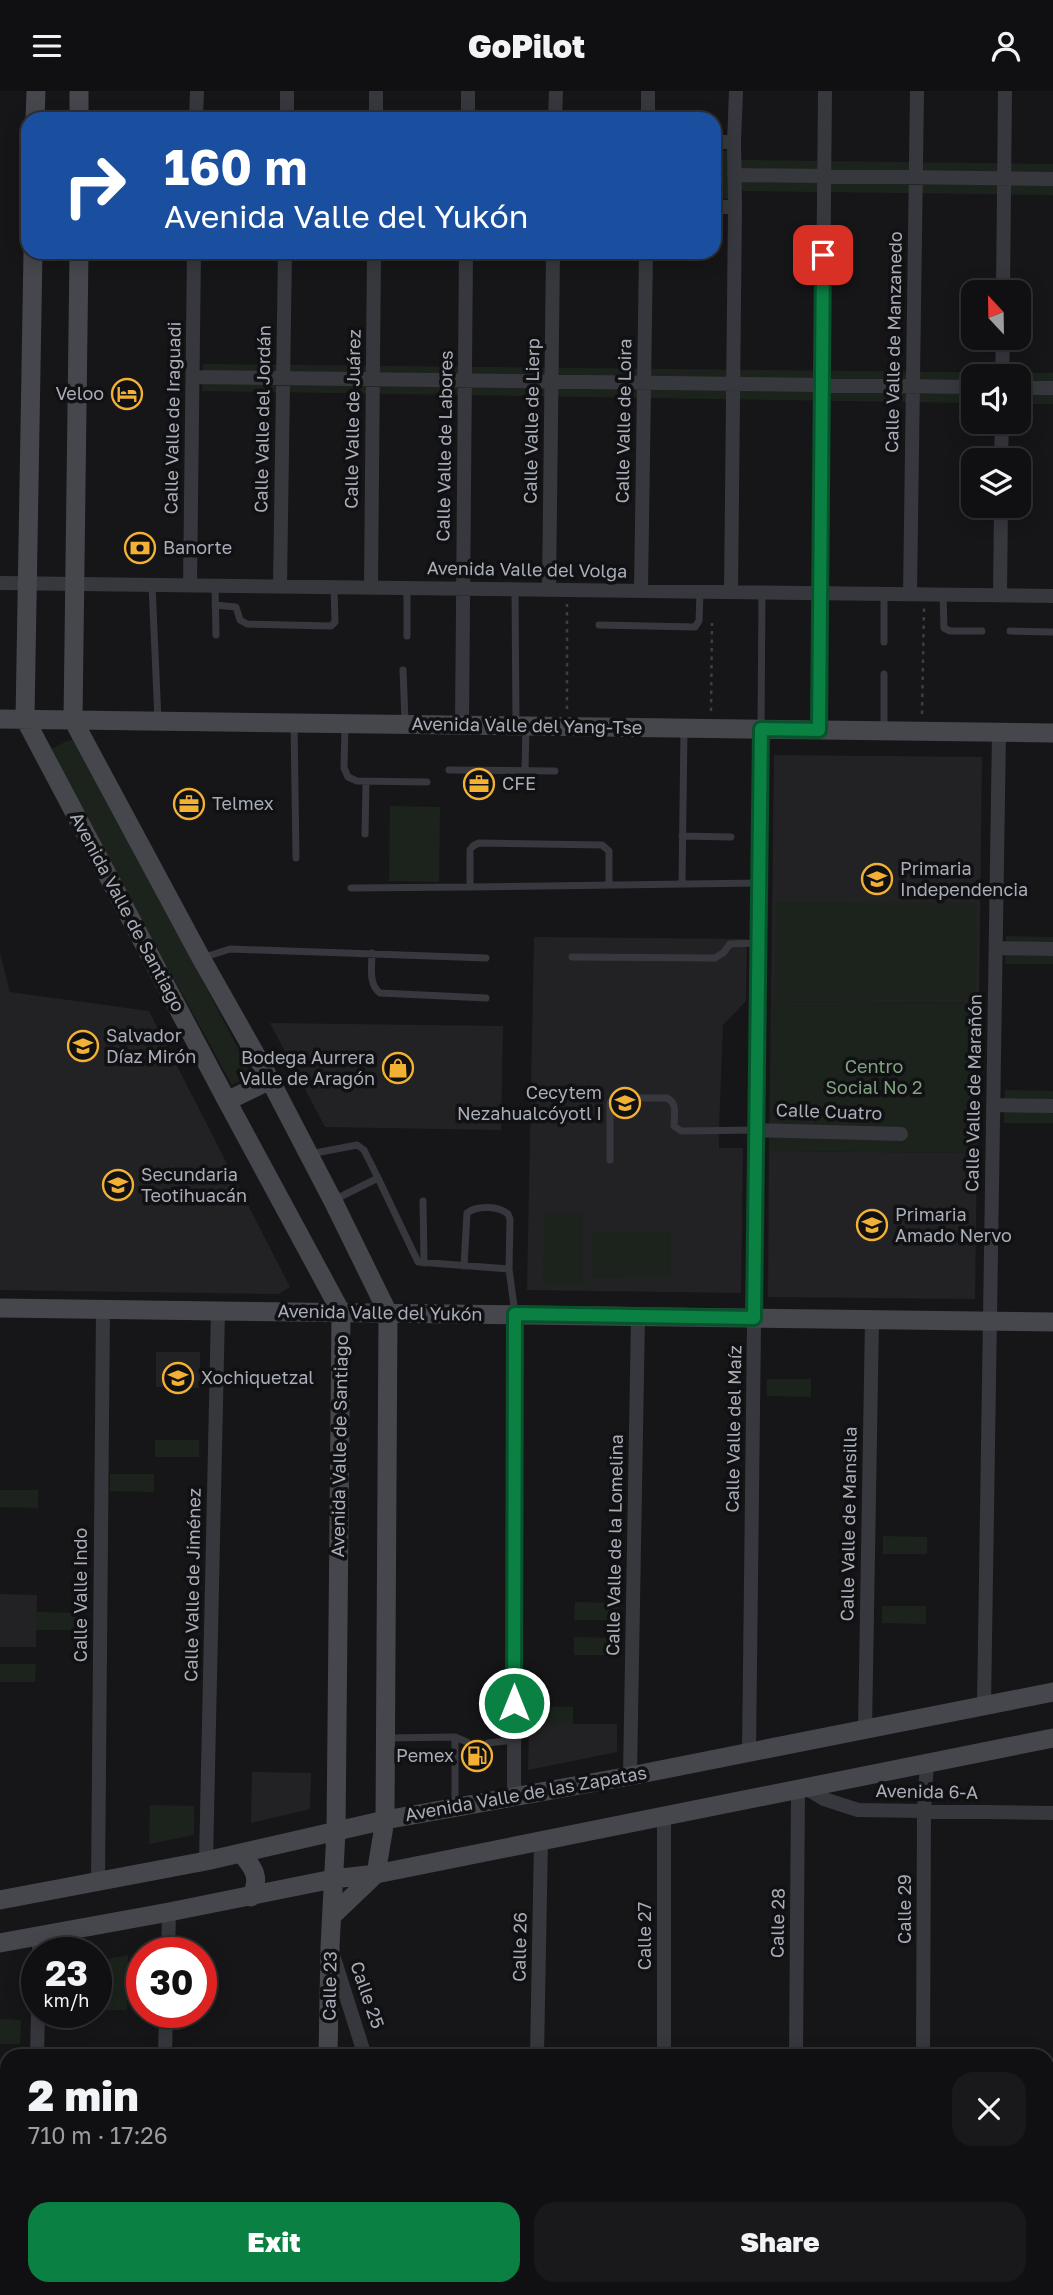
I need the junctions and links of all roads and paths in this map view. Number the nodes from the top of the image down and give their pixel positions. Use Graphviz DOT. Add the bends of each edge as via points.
graph roads {
  1 [pos="36,91"];
  2 [pos="79,91"];
  3 [pos="197,91"];
  4 [pos="287,91"];
  5 [pos="376,91"];
  6 [pos="468,91"];
  7 [pos="556,91"];
  8 [pos="648,91"];
  9 [pos="736,91"];
  10 [pos="825,91"];
  11 [pos="917,91"];
  12 [pos="1005,91"];
  13 [pos="35,112"];
  14 [pos="79,112"];
  15 [pos="196,112"];
  16 [pos="286,112"];
  17 [pos="376,112"];
  18 [pos="468,112"];
  19 [pos="555,112"];
  20 [pos="648,112"];
  21 [pos="721,142"];
  22 [pos="734,142"];
  23 [pos="734,175"];
  24 [pos="824,176"];
  25 [pos="916,177"];
  26 [pos="1004,179"];
  27 [pos="1053,179"];
  28 [pos="721,207"];
  29 [pos="735,208"];
  30 [pos="33,259"];
  31 [pos="79,259"];
  32 [pos="194,259"];
  33 [pos="285,259"];
  34 [pos="374,259"];
  35 [pos="466,259"];
  36 [pos="553,259"];
  37 [pos="646,259"];
  38 [pos="1003,280"];
  39 [pos="193,377"];
  40 [pos="283,378"];
  41 [pos="373,380"];
  42 [pos="465,381"];
  43 [pos="551,382"];
  44 [pos="644,383"];
  45 [pos="733,384"];
  46 [pos="822,385"];
  47 [pos="913,386"];
  48 [pos="961,387"];
  49 [pos="1031,388"];
  50 [pos="1053,388"];
  51 [pos="1001,518"];
  52 [pos="0,583"];
  53 [pos="27,583"];
  54 [pos="74,584"];
  55 [pos="152,585"];
  56 [pos="190,585"];
  57 [pos="215,586"];
  58 [pos="280,586"];
  59 [pos="334,587"];
  60 [pos="371,587"];
  61 [pos="407,588"];
  62 [pos="463,589"];
  63 [pos="515,589"];
  64 [pos="549,590"];
  65 [pos="567,590"];
  66 [pos="641,591"];
  67 [pos="706,592"];
  68 [pos="731,592"];
  69 [pos="762,592"];
  70 [pos="821,593"];
  71 [pos="884,594"];
  72 [pos="917,594"];
  73 [pos="943,594"];
  74 [pos="1000,595"];
  75 [pos="1053,596"];
  76 [pos="215,605"];
  77 [pos="599,625"];
  78 [pos="982,631"];
  79 [pos="1010,631"];
  80 [pos="1053,632"];
  81 [pos="216,635"];
  82 [pos="407,636"];
  83 [pos="884,642"];
  84 [pos="403,670"];
  85 [pos="884,674"];
  86 [pos="0,719"];
  87 [pos="25,719"];
  88 [pos="74,720"];
  89 [pos="158,721"];
  90 [pos="294,723"];
  91 [pos="345,724"];
  92 [pos="405,724"];
  93 [pos="462,725"];
  94 [pos="521,726"];
  95 [pos="567,726"];
  96 [pos="684,728"];
  97 [pos="711,728"];
  98 [pos="761,729"];
  99 [pos="819,730"];
  100 [pos="884,731"];
  101 [pos="922,731"];
  102 [pos="999,732"];
  103 [pos="1053,733"];
  104 [pos="449,770"];
  105 [pos="525,771"];
  106 [pos="555,771"];
  107 [pos="366,781"];
  108 [pos="427,782"];
  109 [pos="365,834"];
  110 [pos="682,836"];
  111 [pos="731,837"];
  112 [pos="296,858"];
  113 [pos="682,883"];
  114 [pos="759,883"];
  115 [pos="609,884"];
  116 [pos="470,887"];
  117 [pos="351,888"];
  118 [pos="758,943"];
  119 [pos="996,948"];
  120 [pos="1053,949"];
  121 [pos="372,953"];
  122 [pos="572,957"];
  123 [pos="201,958"];
  124 [pos="486,958"];
  125 [pos="486,997"];
  126 [pos="270,1080"];
  127 [pos="227,1101"];
  128 [pos="993,1105"];
  129 [pos="1053,1106"];
  130 [pos="756,1130"];
  131 [pos="901,1134"];
  132 [pos="309,1155"];
  133 [pos="610,1160"];
  134 [pos="377,1178"];
  135 [pos="333,1201"];
  136 [pos="423,1201"];
  137 [pos="424,1263"];
  138 [pos="464,1266"];
  139 [pos="509,1269"];
  140 [pos="0,1308"];
  141 [pos="103,1309"];
  142 [pos="218,1311"];
  143 [pos="341,1312"];
  144 [pos="388,1313"];
  145 [pos="515,1314"];
  146 [pos="638,1316"];
  147 [pos="754,1318"];
  148 [pos="872,1319"];
  149 [pos="990,1321"];
  150 [pos="1053,1321"];
  151 [pos="1053,1692"];
  152 [pos="984,1706"];
  153 [pos="865,1730"];
  154 [pos="455,1737"];
  155 [pos="384,1738"];
  156 [pos="1053,1738"];
  157 [pos="514,1740"];
  158 [pos="467,1742"];
  159 [pos="488,1743"];
  160 [pos="750,1751"];
  161 [pos="927,1762"];
  162 [pos="631,1776"];
  163 [pos="802,1789"];
  164 [pos="514,1797"];
  165 [pos="455,1808"];
  166 [pos="925,1811"];
  167 [pos="1053,1813"];
  168 [pos="664,1815"];
  169 [pos="385,1820"];
  170 [pos="336,1831"];
  171 [pos="541,1839"];
  172 [pos="241,1853"];
  173 [pos="206,1861"];
  174 [pos="376,1874"];
  175 [pos="333,1879"];
  176 [pos="99,1882"];
  177 [pos="251,1896"];
  178 [pos="0,1900"];
  179 [pos="169,1912"];
  180 [pos="332,1916"];
  181 [pos="67,1937"];
  182 [pos="168,1937"];
  183 [pos="0,1943"];
  184 [pos="21,1944"];
  185 [pos="330,1947"];
  186 [pos="38,2028"];
  187 [pos="166,2028"];
  188 [pos="37,2049"];
  189 [pos="165,2049"];
  190 [pos="328,2049"];
  191 [pos="363,2049"];
  192 [pos="537,2049"];
  193 [pos="664,2049"];
  194 [pos="796,2049"];
  195 [pos="923,2049"];
  1 -- 13 [label="street"];
  2 -- 14 [label="street"];
  3 -- 15 [label="street"];
  4 -- 16 [label="street"];
  5 -- 17 [label="street"];
  6 -- 18 [label="street"];
  7 -- 19 [label="street"];
  8 -- 20 [label="street"];
  9 -- 22 [label="street"];
  10 -- 24 [label="street"];
  11 -- 25 [label="street, Calle Valle de Manzanedo"];
  12 -- 26 [label="street"];
  21 -- 22 [label="street"];
  22 -- 23 [label="street"];
  23 -- 24 [label="street"];
  23 -- 29 [label="street"];
  24 -- 25 [label="street"];
  24 -- 46 [label="street"];
  25 -- 26 [label="street"];
  25 -- 47 [label="street, Calle Valle de Manzanedo"];
  26 -- 27 [label="street"];
  26 -- 38 [label="street"];
  28 -- 29 [label="street"];
  29 -- 45 [label="street"];
  30 -- 53 [label="street, Avenida Valle de Santiago"];
  31 -- 54 [label="street"];
  32 -- 39 [label="street, Calle Valle de Iraguadi"];
  33 -- 40 [label="street, Calle Valle del Jordán"];
  34 -- 41 [label="street, Calle Valle de Juárez"];
  35 -- 42 [label="street, Calle Valle de Labores"];
  36 -- 43 [label="street, Calle Valle de Lierp"];
  37 -- 44 [label="street, Calle Valle de Loira"];
  39 -- 40 [label="street"];
  39 -- 56 [label="street, Calle Valle de Iraguadi"];
  40 -- 41 [label="street"];
  40 -- 58 [label="street, Calle Valle del Jordán"];
  41 -- 42 [label="street"];
  41 -- 60 [label="street, Calle Valle de Juárez"];
  42 -- 43 [label="street"];
  42 -- 62 [label="street, Calle Valle de Labores"];
  43 -- 44 [label="street"];
  43 -- 64 [label="street, Calle Valle de Lierp"];
  44 -- 45 [label="street"];
  44 -- 66 [label="street, Calle Valle de Loira"];
  45 -- 46 [label="street"];
  45 -- 68 [label="street"];
  46 -- 47 [label="street"];
  46 -- 70 [label="street"];
  47 -- 48 [label="street"];
  47 -- 72 [label="street, Calle Valle de Manzanedo"];
  49 -- 50 [label="street"];
  51 -- 74 [label="street"];
  52 -- 53 [label="street, Avenida Valle del Volga"];
  53 -- 54 [label="street, Avenida Valle del Volga"];
  53 -- 87 [label="street, Avenida Valle de Santiago"];
  54 -- 55 [label="street, Avenida Valle del Volga"];
  54 -- 88 [label="street"];
  55 -- 56 [label="street, Avenida Valle del Volga"];
  55 -- 89 [label="lane"];
  56 -- 57 [label="street, Avenida Valle del Volga"];
  57 -- 58 [label="street, Avenida Valle del Volga"];
  57 -- 76 [label="lane"];
  58 -- 59 [label="street, Avenida Valle del Volga"];
  59 -- 60 [label="street, Avenida Valle del Volga"];
  59 -- 76 [label="lane" via="333,625 247,624 240,620 236,607"];
  60 -- 61 [label="street, Avenida Valle del Volga"];
  61 -- 62 [label="street, Avenida Valle del Volga"];
  61 -- 82 [label="lane"];
  62 -- 63 [label="street, Avenida Valle del Volga"];
  62 -- 93 [label="street, Calle Valle de Labores"];
  63 -- 64 [label="street, Avenida Valle del Volga"];
  63 -- 94 [label="lane"];
  64 -- 65 [label="street, Avenida Valle del Volga"];
  65 -- 66 [label="street, Avenida Valle del Volga"];
  65 -- 95 [label="path"];
  66 -- 67 [label="street, Avenida Valle del Volga"];
  67 -- 68 [label="street, Avenida Valle del Volga"];
  67 -- 77 [label="lane" via="695,627"];
  67 -- 97 [label="path"];
  68 -- 69 [label="street, Avenida Valle del Volga"];
  69 -- 70 [label="street, Avenida Valle del Volga"];
  69 -- 98 [label="lane"];
  70 -- 71 [label="street, Avenida Valle del Volga"];
  70 -- 99 [label="street"];
  71 -- 72 [label="street, Avenida Valle del Volga"];
  71 -- 83 [label="lane"];
  72 -- 73 [label="street, Avenida Valle del Volga"];
  72 -- 101 [label="path"];
  73 -- 74 [label="street, Avenida Valle del Volga"];
  73 -- 78 [label="lane" via="944,628"];
  74 -- 75 [label="street, Avenida Valle del Volga"];
  76 -- 81 [label="lane"];
  79 -- 80 [label="lane"];
  84 -- 92 [label="lane"];
  85 -- 100 [label="lane"];
  86 -- 87 [label="street, Avenida Valle del Yang-Tse"];
  87 -- 88 [label="street, Avenida Valle del Yang-Tse"];
  87 -- 127 [label="street, Avenida Valle de Santiago"];
  88 -- 89 [label="street, Avenida Valle del Yang-Tse"];
  88 -- 123 [label="street"];
  89 -- 90 [label="street, Avenida Valle del Yang-Tse"];
  90 -- 91 [label="street, Avenida Valle del Yang-Tse"];
  90 -- 112 [label="lane"];
  91 -- 92 [label="street, Avenida Valle del Yang-Tse"];
  91 -- 107 [label="lane" via="345,773 352,780"];
  92 -- 93 [label="street, Avenida Valle del Yang-Tse"];
  93 -- 94 [label="street, Avenida Valle del Yang-Tse"];
  94 -- 95 [label="street, Avenida Valle del Yang-Tse"];
  94 -- 105 [label="lane"];
  95 -- 96 [label="street, Avenida Valle del Yang-Tse"];
  96 -- 97 [label="street, Avenida Valle del Yang-Tse"];
  96 -- 110 [label="lane"];
  97 -- 98 [label="street, Avenida Valle del Yang-Tse"];
  98 -- 99 [label="street, Avenida Valle del Yang-Tse"];
  98 -- 114 [label="street, Calle Valle del Maíz"];
  99 -- 100 [label="street, Avenida Valle del Yang-Tse"];
  100 -- 101 [label="street, Avenida Valle del Yang-Tse"];
  101 -- 102 [label="street, Avenida Valle del Yang-Tse"];
  102 -- 103 [label="street, Avenida Valle del Yang-Tse"];
  102 -- 119 [label="street, Calle Valle de Marañón"];
  104 -- 105 [label="lane"];
  105 -- 106 [label="lane"];
  107 -- 108 [label="lane"];
  107 -- 109 [label="lane"];
  110 -- 111 [label="lane"];
  110 -- 113 [label="lane"];
  113 -- 114 [label="lane"];
  113 -- 115 [label="lane"];
  114 -- 118 [label="street, Calle Valle del Maíz"];
  115 -- 116 [label="lane"];
  115 -- 116 [label="lane" via="610,856 602,845 479,843 470,851"];
  116 -- 117 [label="lane"];
  118 -- 122 [label="lane" via="730,944 715,958"];
  118 -- 130 [label="street, Calle Valle del Maíz"];
  119 -- 120 [label="street"];
  119 -- 128 [label="street, Calle Valle de Marañón"];
  121 -- 123 [label="lane" via="230,949"];
  121 -- 124 [label="lane"];
  121 -- 125 [label="lane" via="372,982 380,993"];
  123 -- 126 [label="street"];
  126 -- 127 [label="street"];
  126 -- 132 [label="street"];
  127 -- 143 [label="street, Avenida Valle de Santiago"];
  128 -- 129 [label="street"];
  128 -- 149 [label="street, Calle Valle de Marañón"];
  130 -- 131 [label="street, Calle Cuatro"];
  130 -- 133 [label="lane" via="681,1131 674,1126 672,1100 613,1099"];
  130 -- 147 [label="street, Calle Valle del Maíz"];
  132 -- 134 [label="lane" via="357,1145"];
  132 -- 135 [label="street"];
  134 -- 135 [label="lane"];
  134 -- 137 [label="lane" via="415,1258"];
  135 -- 144 [label="street"];
  136 -- 137 [label="lane"];
  137 -- 138 [label="lane"];
  138 -- 139 [label="lane"];
  138 -- 139 [label="lane" via="467,1213 476,1208 500,1209 509,1219"];
  139 -- 145 [label="lane"];
  140 -- 141 [label="street, Avenida Valle del Yukón"];
  141 -- 142 [label="street, Avenida Valle del Yukón"];
  141 -- 176 [label="street, Calle Valle Indo"];
  142 -- 143 [label="street, Avenida Valle del Yukón"];
  142 -- 173 [label="street, Calle Valle de Jiménez"];
  143 -- 144 [label="street, Avenida Valle del Yukón"];
  143 -- 170 [label="street, Avenida Valle de Santiago"];
  144 -- 145 [label="street, Avenida Valle del Yukón"];
  144 -- 155 [label="street"];
  145 -- 146 [label="street, Avenida Valle del Yukón"];
  145 -- 157 [label="street"];
  146 -- 147 [label="street, Avenida Valle del Yukón"];
  146 -- 162 [label="street, Calle Valle de la Lomelina"];
  147 -- 148 [label="street, Avenida Valle del Yukón"];
  147 -- 160 [label="street, Calle Valle del Maíz"];
  148 -- 149 [label="street, Avenida Valle del Yukón"];
  148 -- 153 [label="street, Calle Valle de Mansilla"];
  149 -- 150 [label="street, Avenida Valle del Yukón"];
  149 -- 152 [label="street, Calle Valle de Marañón"];
  151 -- 152 [label="street, Avenida Valle de las Zapatas"];
  152 -- 153 [label="street, Avenida Valle de las Zapatas"];
  153 -- 160 [label="street, Avenida Valle de las Zapatas"];
  154 -- 155 [label="lane"];
  154 -- 158 [label="lane"];
  154 -- 165 [label="lane"];
  155 -- 169 [label="street"];
  156 -- 161 [label="street"];
  157 -- 159 [label="lane"];
  157 -- 164 [label="street"];
  160 -- 162 [label="street, Avenida Valle de las Zapatas"];
  161 -- 163 [label="street"];
  161 -- 166 [label="street, Calle 29"];
  162 -- 164 [label="street, Avenida Valle de las Zapatas"];
  163 -- 166 [label="street, Avenida 6-A" via="858,1810"];
  163 -- 168 [label="street"];
  163 -- 194 [label="street, Calle 28"];
  164 -- 165 [label="street, Avenida Valle de las Zapatas"];
  165 -- 169 [label="street, Avenida Valle de las Zapatas"];
  166 -- 167 [label="street, Avenida 6-A"];
  166 -- 195 [label="street, Calle 29"];
  168 -- 171 [label="street"];
  168 -- 193 [label="street, Calle 27"];
  169 -- 170 [label="street, Avenida Valle de las Zapatas"];
  169 -- 174 [label="street"];
  170 -- 172 [label="street, Avenida Valle de las Zapatas"];
  170 -- 175 [label="street, Avenida Valle de Santiago"];
  171 -- 174 [label="street"];
  171 -- 192 [label="street, Calle 26"];
  172 -- 173 [label="street, Avenida Valle de las Zapatas"];
  172 -- 177 [label="street" via="257,1877"];
  173 -- 176 [label="street, Avenida Valle de las Zapatas"];
  174 -- 175 [label="street"];
  174 -- 180 [label="street"];
  175 -- 177 [label="street"];
  175 -- 180 [label="street, Calle 23"];
  176 -- 178 [label="street, Avenida Valle de las Zapatas"];
  177 -- 179 [label="street"];
  179 -- 181 [label="street"];
  179 -- 182 [label="street"];
  180 -- 185 [label="street, Calle 23"];
  183 -- 184 [label="street"];
  185 -- 190 [label="street, Calle 23"];
  185 -- 191 [label="street, Calle 25"];
  186 -- 188 [label="street"];
  187 -- 189 [label="street"];
}
